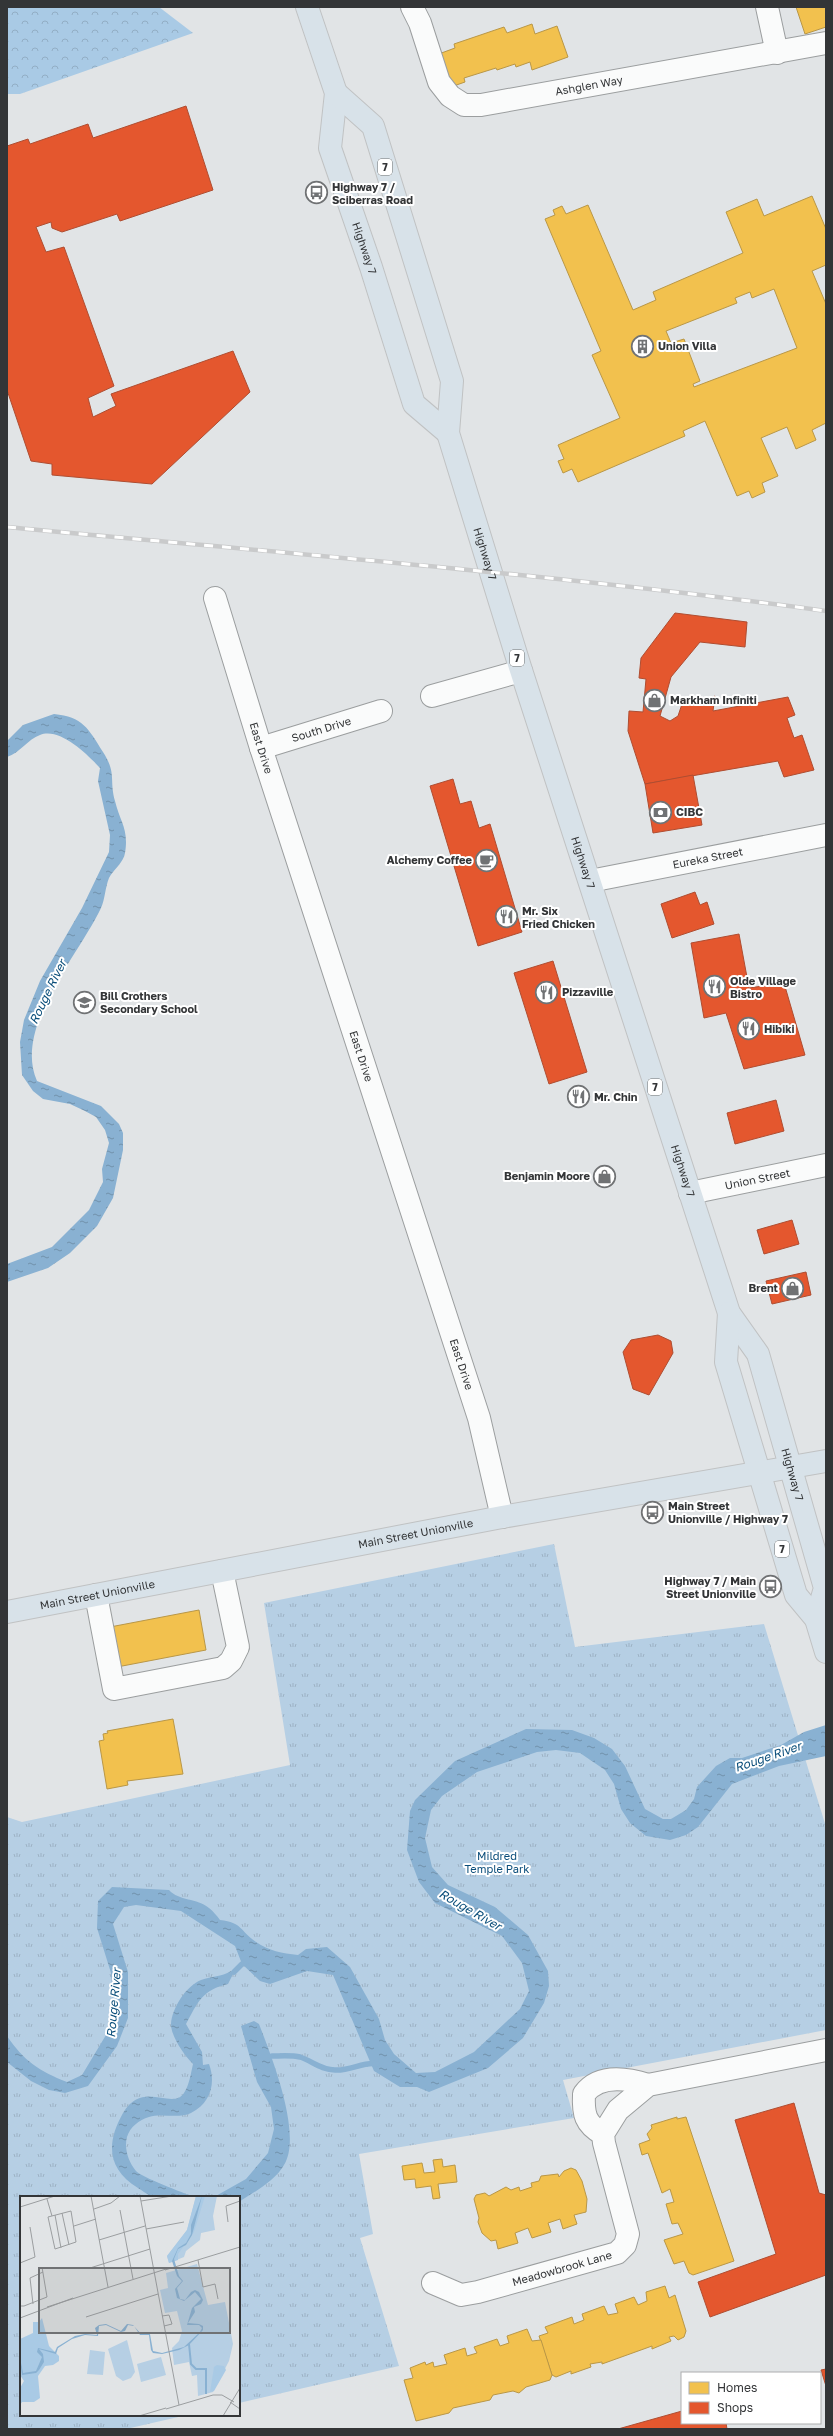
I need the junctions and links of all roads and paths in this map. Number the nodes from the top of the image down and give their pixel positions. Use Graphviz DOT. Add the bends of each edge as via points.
graph roads {
  1 [pos="307,7"];
  2 [pos="412,7"];
  3 [pos="767,7"];
  4 [pos="826,43"];
  5 [pos="777,52"];
  6 [pos="336,93"];
  7 [pos="448,433"];
  8 [pos="215,598"];
  9 [pos="521,671"];
  10 [pos="432,696"];
  11 [pos="381,711"];
  12 [pos="261,748"];
  13 [pos="826,835"];
  14 [pos="590,881"];
  15 [pos="826,1165"];
  16 [pos="690,1193"];
  17 [pos="729,1313"];
  18 [pos="826,1461"];
  19 [pos="790,1468"];
  20 [pos="760,1474"];
  21 [pos="502,1517"];
  22 [pos="222,1571"];
  23 [pos="96,1595"];
  24 [pos="7,1612"];
  25 [pos="816,1619"];
  26 [pos="826,1652"];
  27 [pos="826,2050"];
  28 [pos="648,2085"];
  29 [pos="603,2134"];
  30 [pos="433,2283"];
  1 -- 6 [label="main road, Highway 7 / 7"];
  2 -- 5 [label="street, Ashglen Way" via="420,23 439,82 450,96 464,105 481,105"];
  3 -- 5 [label="street"];
  4 -- 5 [label="street, Ashglen Way"];
  6 -- 7 [label="main road, Highway 7 / 7" via="373,126 452,381"];
  6 -- 7 [label="main road, Highway 7 / 7" via="330,148 371,267 411,397 414,404"];
  7 -- 9 [label="main road, Highway 7 / 7"];
  8 -- 12 [label="street, East Drive"];
  9 -- 10 [label="street"];
  9 -- 14 [label="main road, Highway 7 / 7"];
  11 -- 12 [label="street, South Drive"];
  12 -- 21 [label="street, East Drive" via="472,1396"];
  13 -- 14 [label="street, Eureka Street"];
  14 -- 16 [label="main road, Highway 7 / 7"];
  15 -- 16 [label="street, Union Street"];
  16 -- 17 [label="main road, Highway 7 / 7"];
  17 -- 19 [label="main road, Highway 7 / 7" via="758,1354"];
  17 -- 20 [label="main road, Highway 7 / 7" via="726,1362"];
  18 -- 19 [label="main road, Main Street Unionville"];
  19 -- 20 [label="main road, Main Street Unionville"];
  19 -- 25 [label="main road, Highway 7 / 7" via="825,1588"];
  20 -- 21 [label="main road, Main Street Unionville"];
  20 -- 25 [label="main road, Highway 7 / 7" via="796,1595"];
  21 -- 22 [label="main road, Main Street Unionville"];
  22 -- 23 [label="main road, Main Street Unionville"];
  22 -- 23 [label="street" via="238,1647 231,1661 223,1668 114,1689"];
  23 -- 24 [label="main road, Main Street Unionville"];
  25 -- 26 [label="main road, Highway 7 / 7"];
  27 -- 28 [label="street"];
  28 -- 29 [label="street" via="618,2110"];
  28 -- 29 [label="street" via="630,2079 607,2080 591,2085 584,2094 585,2117 592,2128"];
  29 -- 30 [label="street, Meadowbrook Lane" via="628,2234 625,2245 616,2253 461,2295"];
}
